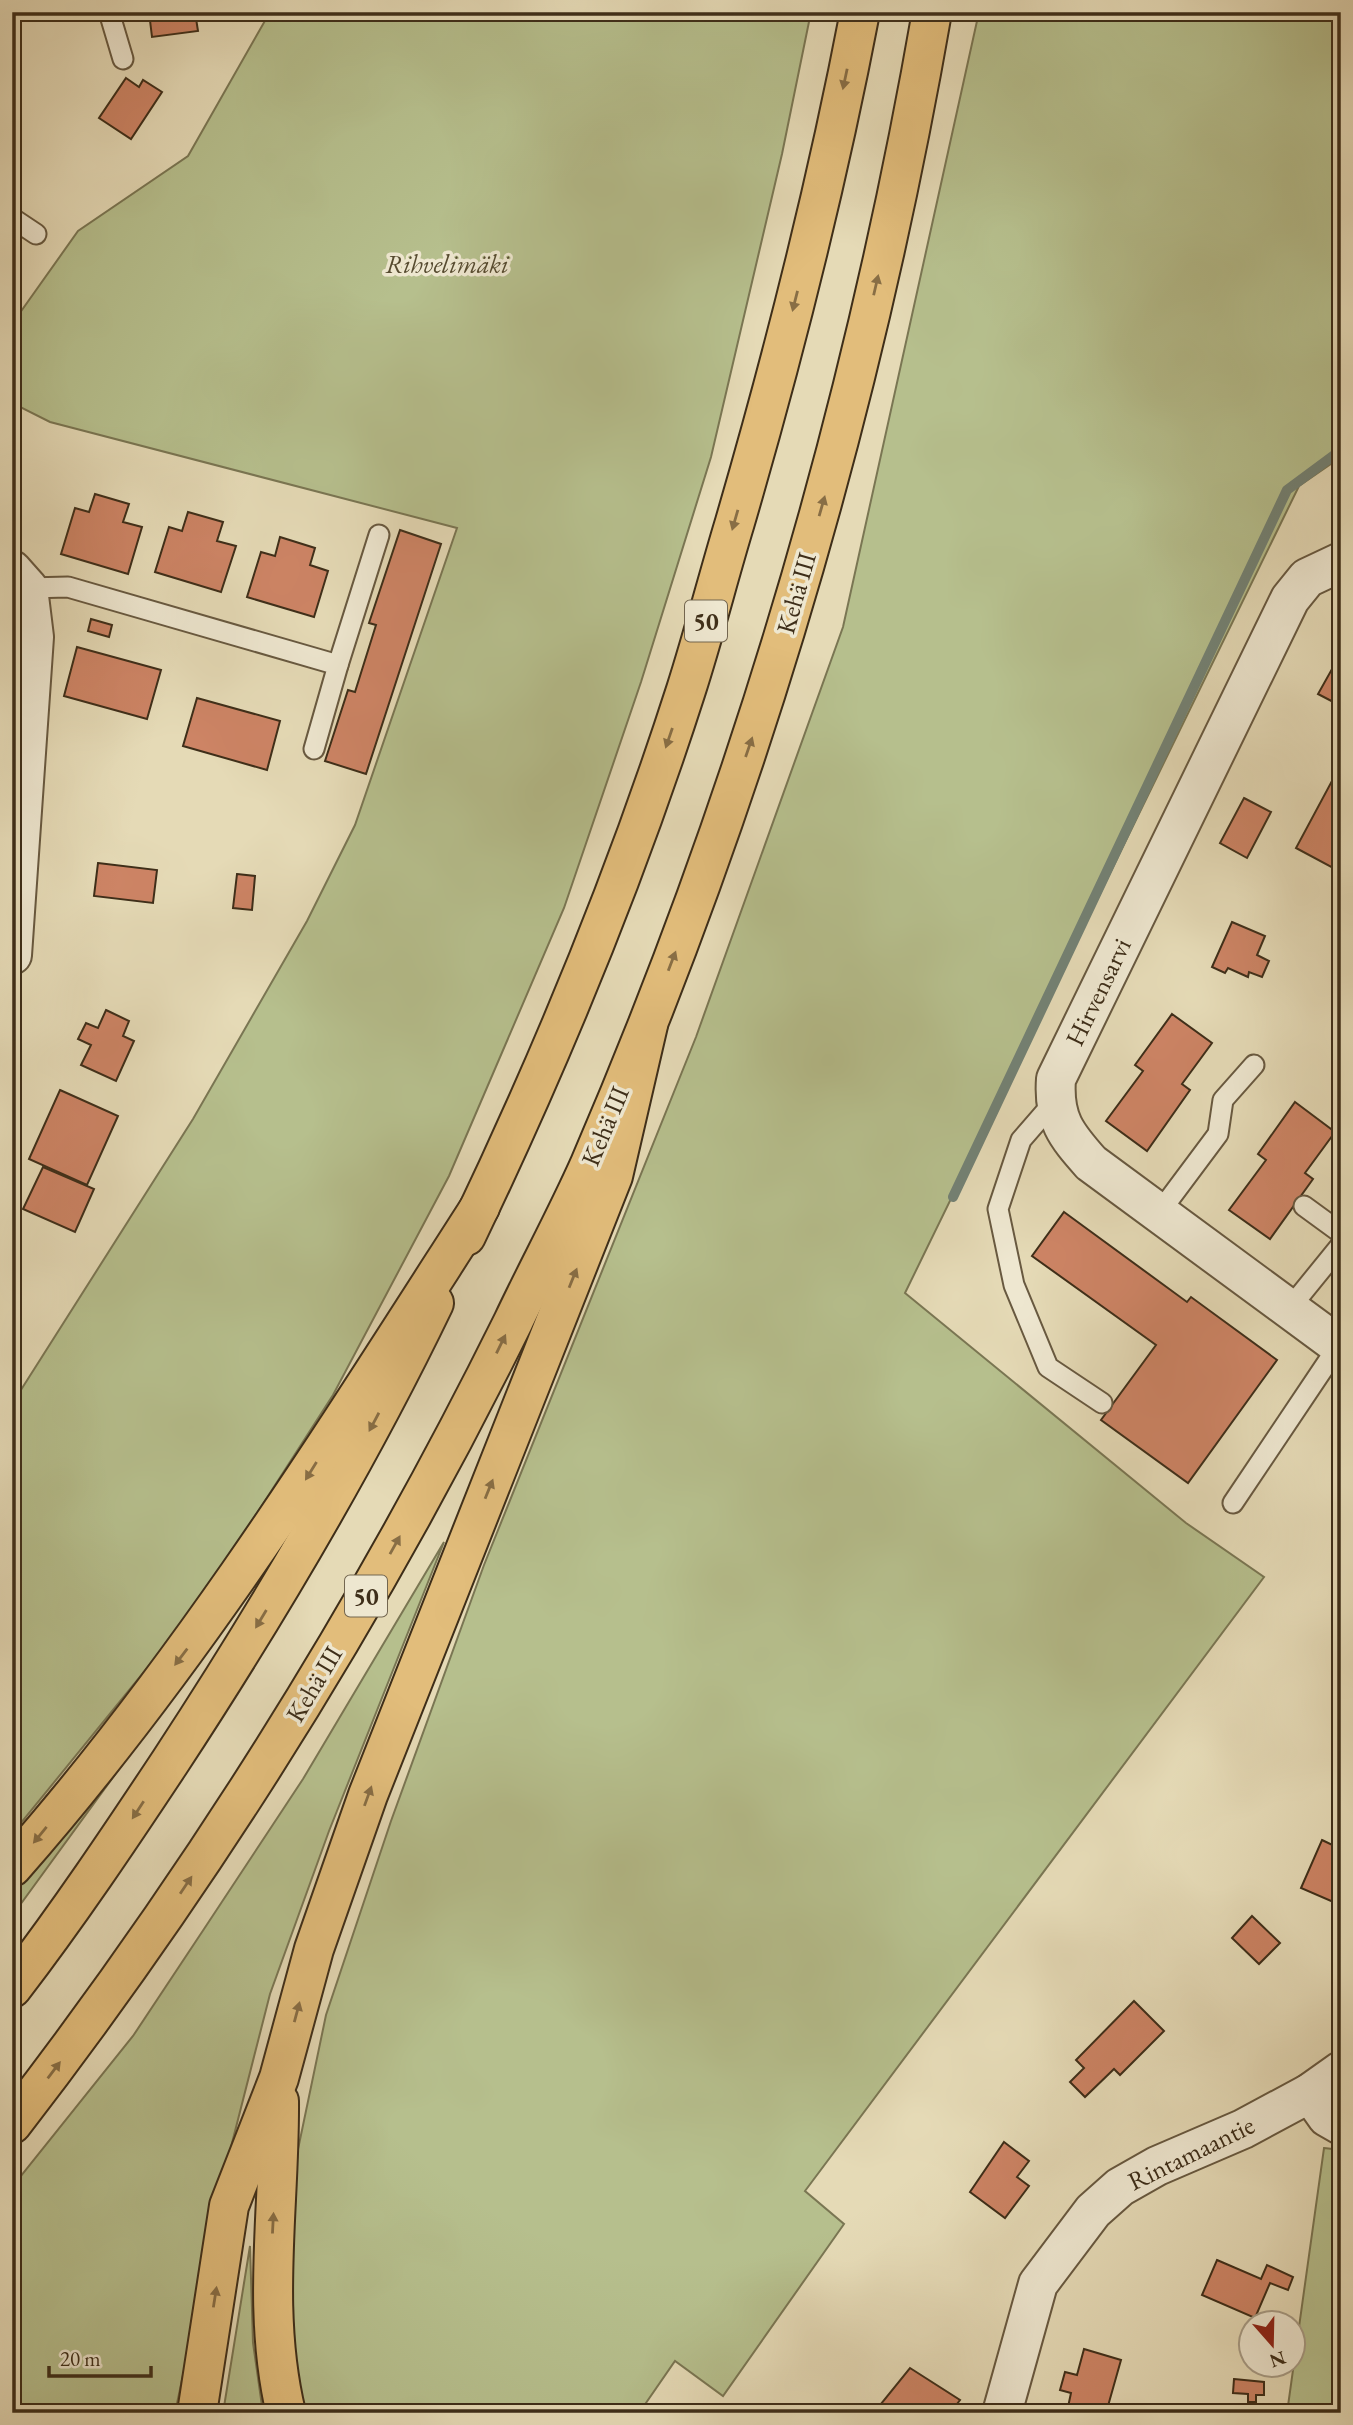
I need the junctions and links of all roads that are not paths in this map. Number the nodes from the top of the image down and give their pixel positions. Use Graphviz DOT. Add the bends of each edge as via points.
graph roads {
  1 [pos="109,12"];
  2 [pos="860,12"];
  3 [pos="932,12"];
  4 [pos="123,59"];
  5 [pos="12,218"];
  6 [pos="36,234"];
  7 [pos="379,535"];
  8 [pos="1341,562"];
  9 [pos="20,579"];
  10 [pos="338,665"];
  11 [pos="314,749"];
  12 [pos="12,955"];
  13 [pos="648,1025"];
  14 [pos="1254,1065"];
  15 [pos="1054,1102"];
  16 [pos="1304,1206"];
  17 [pos="480,1207"];
  18 [pos="1159,1213"];
  19 [pos="1341,1233"];
  20 [pos="1341,1245"];
  21 [pos="1289,1309"];
  22 [pos="1340,1346"];
  23 [pos="1102,1403"];
  24 [pos="1233,1503"];
  25 [pos="12,1867"];
  26 [pos="12,1988"];
  27 [pos="1341,2071"];
  28 [pos="279,2078"];
  29 [pos="1310,2093"];
  30 [pos="12,2124"];
  31 [pos="1341,2125"];
  32 [pos="197,2413"];
  33 [pos="286,2413"];
  34 [pos="1002,2413"];
  1 -- 4 [label="lane"];
  2 -- 17 [label="highway, 50, one-way" via="812,234 763,426 686,690 561,1028"];
  13 -- 3 [label="highway, Kehä III / 50, one-way" via="762,710 838,451"];
  5 -- 6 [label="lane"];
  7 -- 10 [label="lane"];
  8 -- 15 [label="street, Hirvensarvi" via="1307,578 1290,599 1056,1079"];
  9 -- 10 [label="lane" via="68,587"];
  9 -- 12 [label="street" via="34,637"];
  10 -- 11 [label="lane"];
  28 -- 13 [label="highway, one-way" via="314,1949 368,1795 613,1177"];
  30 -- 13 [label="highway, Kehä III / 50, one-way" via="93,2019 187,1882 293,1721 373,1584 469,1409 540,1266 587,1170"];
  14 -- 18 [label="lane" via="1223,1100 1218,1134"];
  15 -- 18 [label="street" via="1066,1136 1091,1163"];
  15 -- 23 [label="lane" via="1021,1140 998,1209 1014,1284 1048,1367"];
  16 -- 19 [label="lane"];
  17 -- 25 [label="highway, one-way" via="290,1504 183,1654"];
  17 -- 26 [label="highway, 50, one-way" via="398,1377 305,1546 137,1811"];
  18 -- 21 [label="street"];
  20 -- 21 [label="lane"];
  21 -- 22 [label="street"];
  22 -- 24 [label="lane"];
  27 -- 29 [label="street, Rintamaantie"];
  32 -- 28 [label="highway, one-way" via="229,2206"];
  33 -- 28 [label="highway, one-way" via="271,2271"];
  29 -- 31 [label="street" via="1327,2117"];
  29 -- 34 [label="street, Rintamaantie" via="1243,2129 1157,2166 1120,2187 1093,2211 1038,2284"];
}
